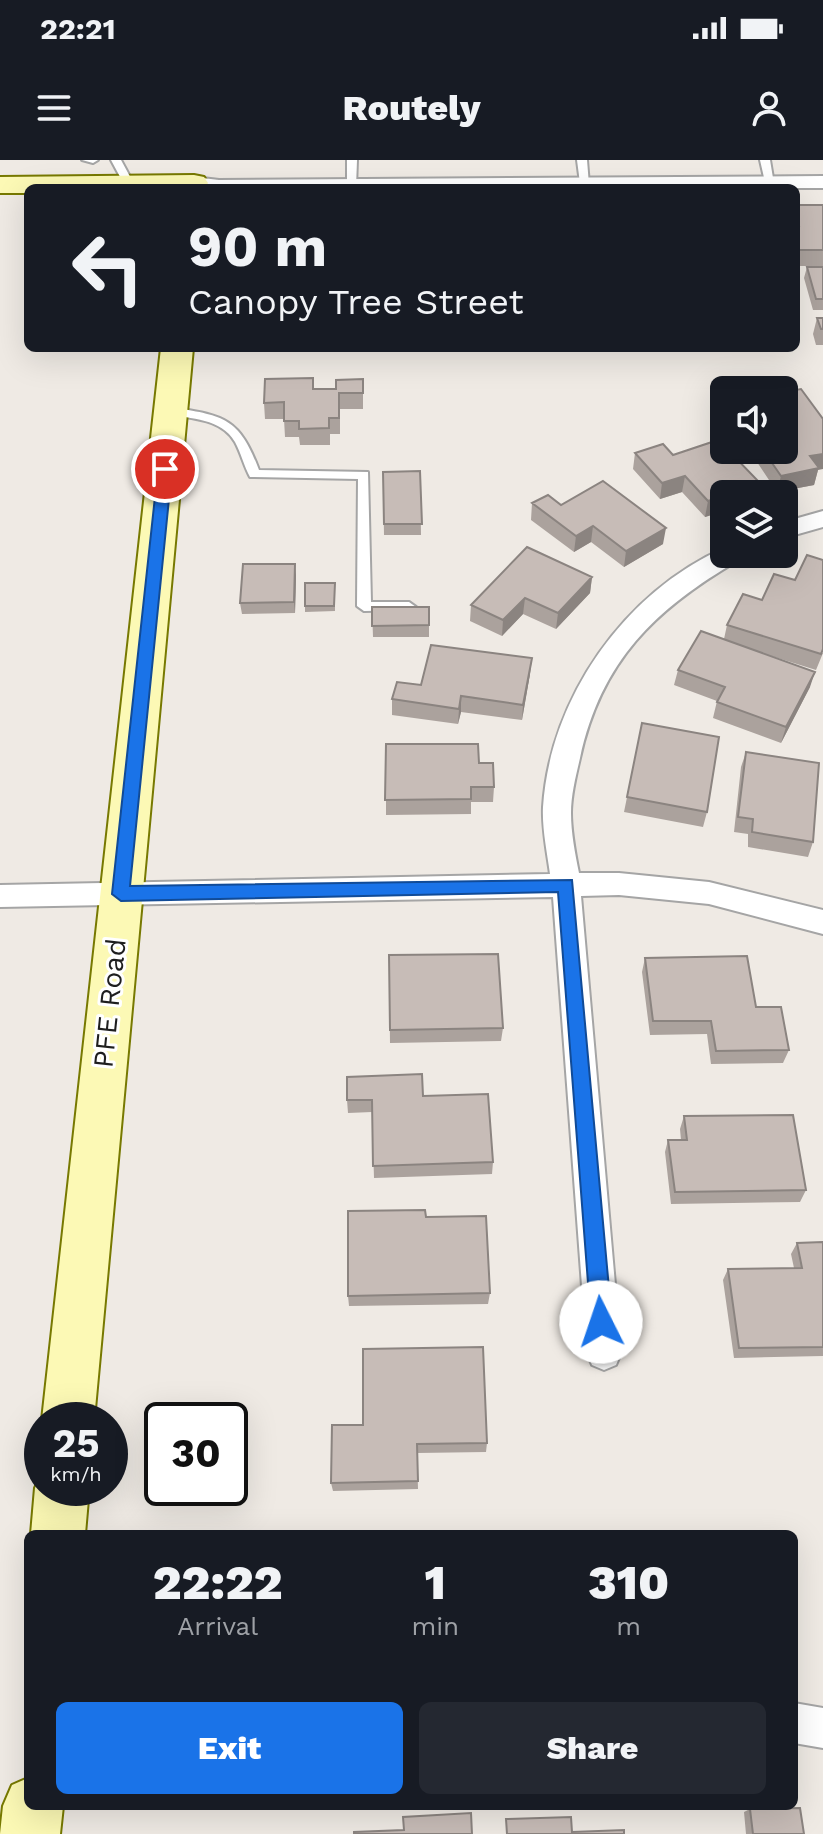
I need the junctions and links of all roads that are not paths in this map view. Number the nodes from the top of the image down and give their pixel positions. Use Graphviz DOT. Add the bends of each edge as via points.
graph roads {
  1 [pos="87,160"];
  2 [pos="93,160"];
  3 [pos="352,160"];
  4 [pos="582,160"];
  5 [pos="765,160"];
  6 [pos="123,172"];
  7 [pos="194,177"];
  8 [pos="770,182"];
  9 [pos="823,182"];
  10 [pos="585,183"];
  11 [pos="332,184"];
  12 [pos="352,184"];
  13 [pos="468,184"];
  14 [pos="0,185"];
  15 [pos="177,352"];
  16 [pos="171,411"];
  17 [pos="823,519"];
  18 [pos="798,526"];
  19 [pos="710,567"];
  20 [pos="409,607"];
  21 [pos="566,885"];
  22 [pos="121,894"];
  23 [pos="0,896"];
  24 [pos="823,922"];
  25 [pos="604,1353"];
  26 [pos="70,1402"];
  27 [pos="60,1506"];
  28 [pos="58,1530"];
  29 [pos="798,1724"];
  30 [pos="823,1728"];
  31 [pos="33,1810"];
  32 [pos="30,1834"];
  1 -- 2 [label="lane"];
  3 -- 12 [label="lane"];
  4 -- 10 [label="lane"];
  5 -- 8 [label="lane"];
  6 -- 7 [label="main road"];
  6 -- 14 [label="main road"];
  7 -- 11 [label="street"];
  8 -- 9 [label="street"];
  8 -- 10 [label="street"];
  10 -- 13 [label="street"];
  15 -- 16 [label="main road, PFE Road"];
  16 -- 20 [label="lane" via="217,418 242,439 254,474 364,475 364,606"];
  16 -- 22 [label="main road, PFE Road"];
  17 -- 18 [label="street"];
  19 -- 21 [label="street" via="669,593 627,631 595,673 568,743 557,811"];
  21 -- 22 [label="street"];
  21 -- 24 [label="street" via="709,893"];
  21 -- 25 [label="street"];
  22 -- 23 [label="street"];
  22 -- 26 [label="main road, PFE Road"];
  27 -- 28 [label="main road"];
  29 -- 30 [label="street"];
  31 -- 32 [label="main road"];
}
